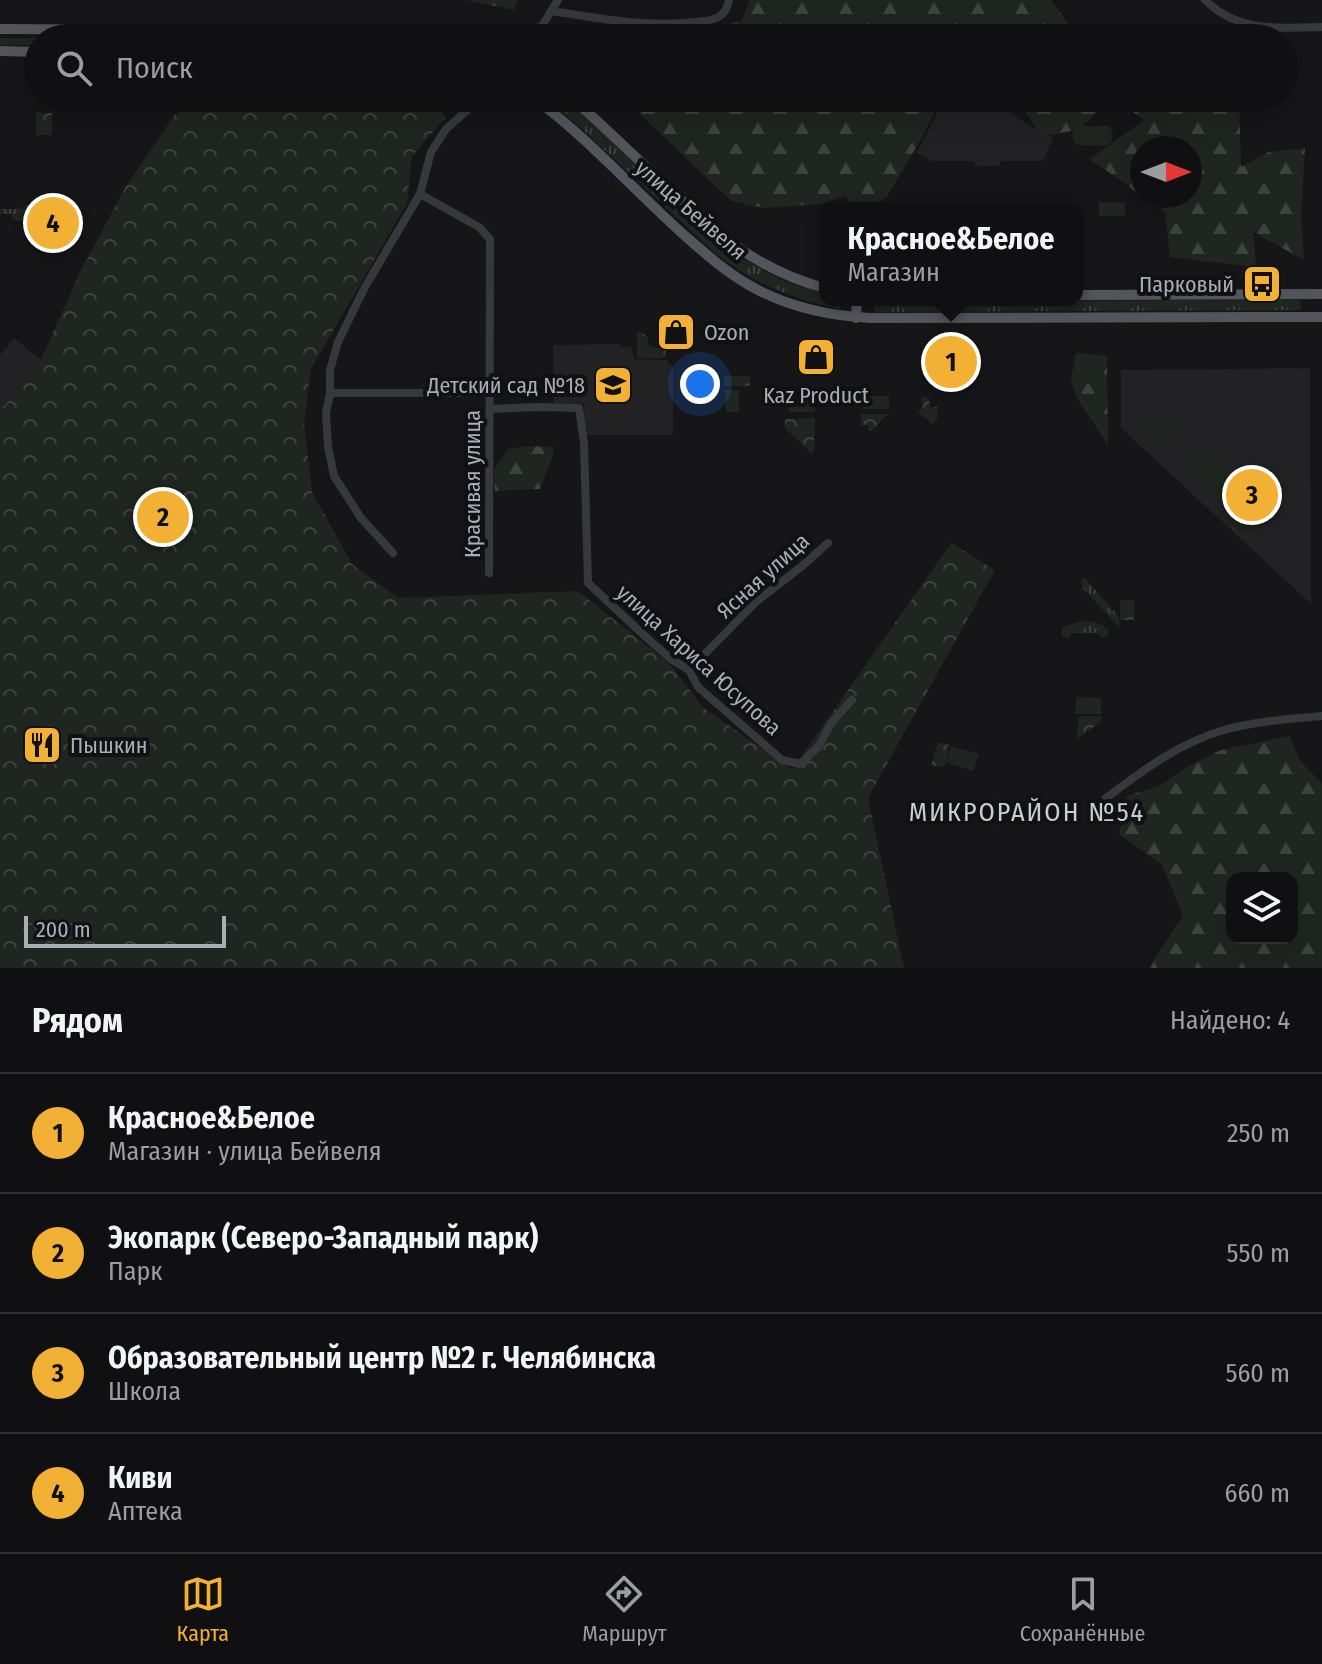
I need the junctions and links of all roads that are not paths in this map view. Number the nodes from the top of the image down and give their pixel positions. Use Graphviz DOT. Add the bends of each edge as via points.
graph roads {
  1 [pos="558,0"];
  2 [pos="729,0"];
  3 [pos="1205,0"];
  4 [pos="551,11"];
  5 [pos="543,24"];
  6 [pos="1243,24"];
  7 [pos="1298,27"];
  8 [pos="1322,27"];
  9 [pos="0,29"];
  10 [pos="24,31"];
  11 [pos="0,51"];
  12 [pos="24,52"];
  13 [pos="465,112"];
  14 [pos="552,112"];
  15 [pos="587,112"];
  16 [pos="420,194"];
  17 [pos="819,286"];
  18 [pos="1322,294"];
  19 [pos="1083,295"];
  20 [pos="857,306"];
  21 [pos="1322,317"];
  22 [pos="856,318"];
  23 [pos="330,393"];
  24 [pos="490,393"];
  25 [pos="490,409"];
  26 [pos="828,543"];
  27 [pos="393,553"];
  28 [pos="489,573"];
  29 [pos="689,670"];
  30 [pos="852,700"];
  31 [pos="1322,716"];
  32 [pos="1106,798"];
  1 -- 4 [label="street"];
  2 -- 4 [label="street" via="722,16 677,24"];
  3 -- 6 [label="street"];
  4 -- 5 [label="street"];
  7 -- 8 [label="street"];
  9 -- 10 [label="main road"];
  11 -- 12 [label="main road"];
  13 -- 16 [label="street" via="431,152"];
  14 -- 22 [label="main road, улица Бейвеля" via="735,277 785,301"];
  15 -- 17 [label="main road, улица Бейвеля" via="724,239 767,266"];
  16 -- 23 [label="street" via="338,342"];
  16 -- 24 [label="street, Красивая улица" via="479,227 490,239"];
  18 -- 19 [label="main road"];
  20 -- 22 [label="main road"];
  21 -- 22 [label="main road, улица Бейвеля"];
  23 -- 24 [label="street"];
  23 -- 27 [label="street" via="326,413 334,476 361,518"];
  24 -- 25 [label="street, Красивая улица"];
  25 -- 28 [label="street, Красивая улица"];
  25 -- 29 [label="street, улица Хариса Юсупова" via="581,410 588,583"];
  26 -- 29 [label="street, Ясная улица" via="757,601"];
  29 -- 30 [label="street, улица Хариса Юсупова" via="698,687 782,760 800,764"];
  31 -- 32 [label="street" via="1225,729 1155,762"];
}
